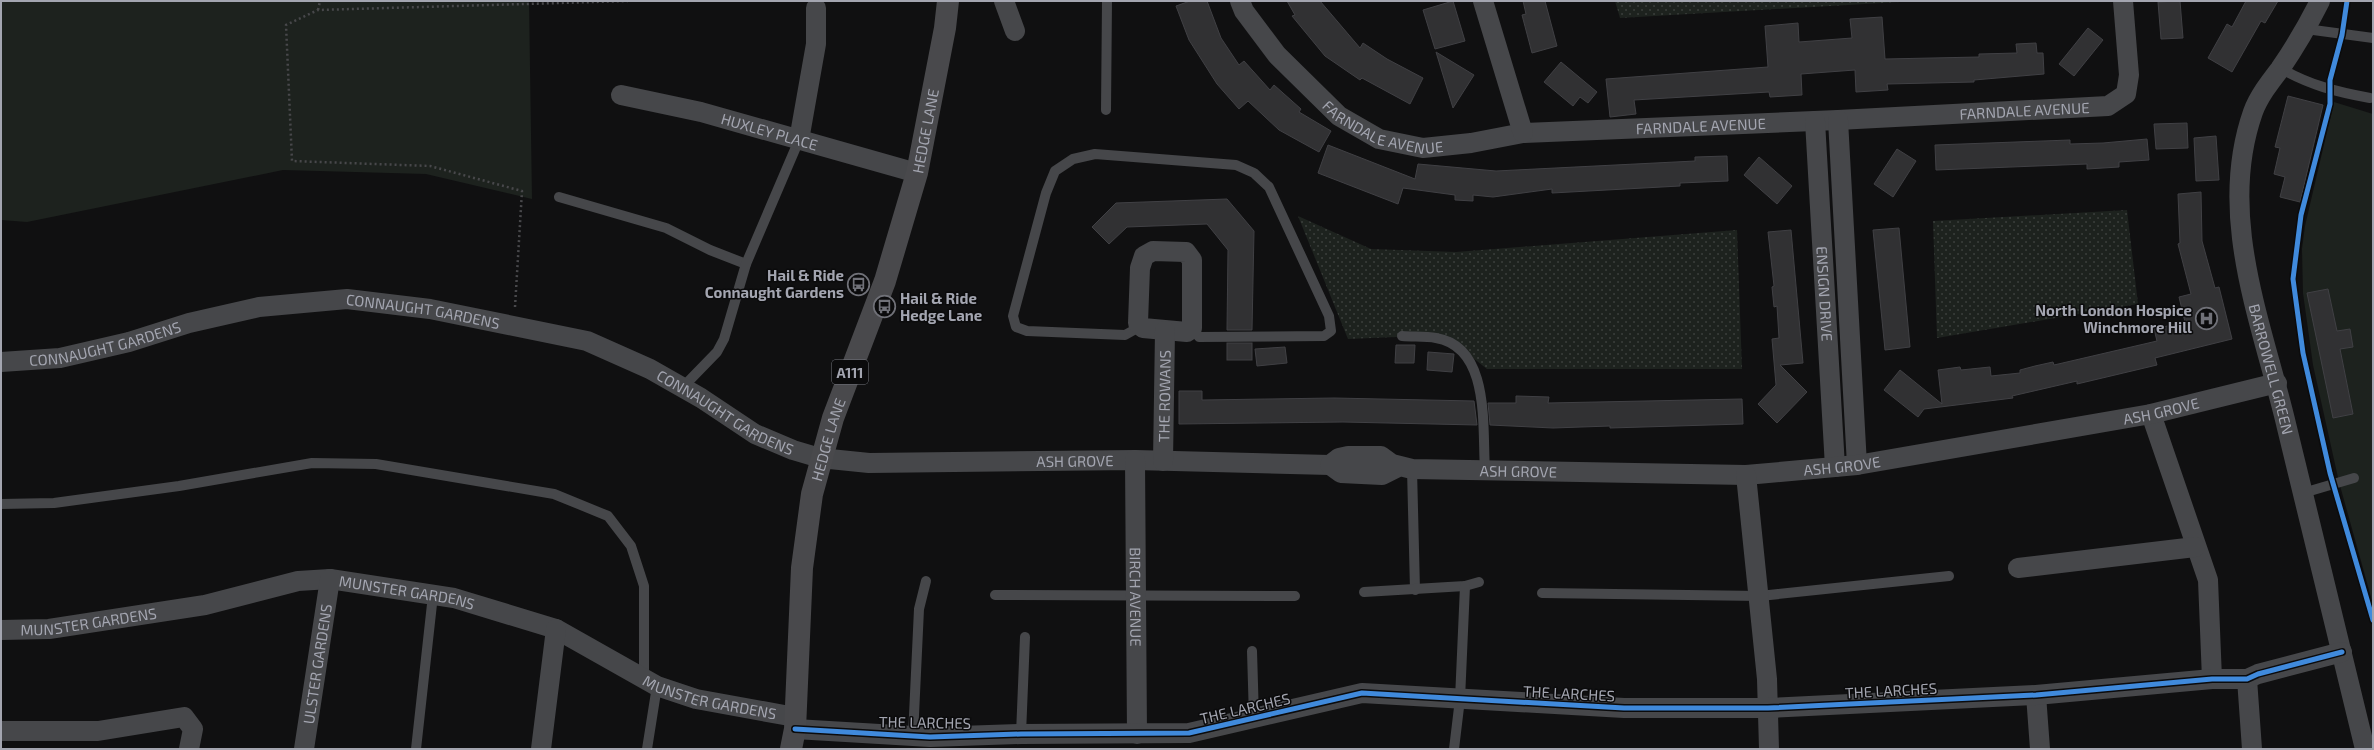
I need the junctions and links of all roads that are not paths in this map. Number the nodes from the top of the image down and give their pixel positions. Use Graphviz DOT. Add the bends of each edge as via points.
graph roads {
  1 [pos="948,1"];
  2 [pos="1004,1"];
  3 [pos="1107,1"];
  4 [pos="1240,1"];
  5 [pos="1483,1"];
  6 [pos="2123,1"];
  7 [pos="2320,1"];
  8 [pos="816,8"];
  9 [pos="2306,30"];
  10 [pos="1015,31"];
  11 [pos="2373,38"];
  12 [pos="2280,68"];
  13 [pos="621,95"];
  14 [pos="2370,98"];
  15 [pos="1106,110"];
  16 [pos="1838,120"];
  17 [pos="1815,121"];
  18 [pos="1523,133"];
  19 [pos="799,140"];
  20 [pos="917,173"];
  21 [pos="559,197"];
  22 [pos="746,264"];
  23 [pos="1141,326"];
  24 [pos="1192,328"];
  25 [pos="1166,331"];
  26 [pos="1402,336"];
  27 [pos="1,362"];
  28 [pos="2277,383"];
  29 [pos="682,387"];
  30 [pos="2151,414"];
  31 [pos="820,458"];
  32 [pos="1135,460"];
  33 [pos="1163,461"];
  34 [pos="1857,465"];
  35 [pos="1835,466"];
  36 [pos="1406,468"];
  37 [pos="1485,470"];
  38 [pos="1746,475"];
  39 [pos="2354,478"];
  40 [pos="2303,493"];
  41 [pos="1,504"];
  42 [pos="2195,547"];
  43 [pos="2018,568"];
  44 [pos="1949,576"];
  45 [pos="330,579"];
  46 [pos="926,581"];
  47 [pos="1479,582"];
  48 [pos="1464,586"];
  49 [pos="1414,590"];
  50 [pos="1364,592"];
  51 [pos="1542,593"];
  52 [pos="433,595"];
  53 [pos="995,595"];
  54 [pos="1295,596"];
  55 [pos="1760,596"];
  56 [pos="1137,597"];
  57 [pos="556,629"];
  58 [pos="1,630"];
  59 [pos="1025,637"];
  60 [pos="1252,651"];
  61 [pos="2342,652"];
  62 [pos="2212,679"];
  63 [pos="2247,680"];
  64 [pos="650,682"];
  65 [pos="2036,695"];
  66 [pos="1460,699"];
  67 [pos="1768,708"];
  68 [pos="1254,718"];
  69 [pos="1,731"];
  70 [pos="794,731"];
  71 [pos="1020,734"];
  72 [pos="1137,734"];
  73 [pos="924,741"];
  74 [pos="189,749"];
  75 [pos="304,749"];
  76 [pos="416,749"];
  77 [pos="541,749"];
  78 [pos="647,749"];
  79 [pos="1454,749"];
  80 [pos="1769,749"];
  81 [pos="2040,749"];
  82 [pos="2252,749"];
  83 [pos="2365,749"];
  1 -- 20 [label="main road, HEDGE LANE / A111"];
  2 -- 10 [label="street"];
  3 -- 15 [label="lane"];
  4 -- 18 [label="street, FARNDALE AVENUE" via="1244,11 1277,55 1309,89 1339,116 1380,139 1424,148"];
  5 -- 18 [label="street"];
  6 -- 16 [label="street, FARNDALE AVENUE" via="2129,75 2126,94 2108,106"];
  7 -- 9 [label="street, BARROWELL GREEN"];
  8 -- 19 [label="street" via="816,44"];
  9 -- 11 [label="lane"];
  9 -- 12 [label="street, BARROWELL GREEN"];
  12 -- 14 [label="lane" via="2301,81"];
  12 -- 28 [label="street, BARROWELL GREEN" via="2253,112 2239,188 2240,227 2247,274"];
  13 -- 19 [label="street, HUXLEY PLACE" via="701,112"];
  16 -- 17 [label="street, FARNDALE AVENUE"];
  16 -- 34 [label="street, ENSIGN DRIVE"];
  17 -- 18 [label="street, FARNDALE AVENUE"];
  17 -- 35 [label="street, ENSIGN DRIVE"];
  19 -- 20 [label="street, HUXLEY PLACE"];
  19 -- 22 [label="lane"];
  20 -- 31 [label="main road, HEDGE LANE / A111" via="885,281"];
  21 -- 22 [label="lane" via="666,228 710,250"];
  22 -- 29 [label="lane" via="724,339 717,352"];
  23 -- 24 [label="street" via="1138,323 1140,268 1144,256 1153,251 1186,252 1192,260 1193,269"];
  23 -- 24 [label="lane" via="1125,334 1027,331 1016,327 1013,316 1046,193 1055,171 1073,159 1095,154 1236,165 1254,174 1269,187 1328,316 1330,331 1324,336 1199,337"];
  23 -- 25 [label="street"];
  24 -- 25 [label="street" via="1187,332"];
  25 -- 33 [label="street, THE ROWANS"];
  26 -- 37 [label="lane" via="1437,338 1452,344 1472,363 1479,380"];
  27 -- 29 [label="street, CONNAUGHT GARDENS" via="60,358 259,307 347,299 430,309 514,324 587,341 650,369"];
  28 -- 30 [label="street, ASH GROVE"];
  28 -- 40 [label="street, BARROWELL GREEN"];
  29 -- 31 [label="street, CONNAUGHT GARDENS" via="755,434"];
  30 -- 34 [label="street, ASH GROVE"];
  30 -- 42 [label="street"];
  31 -- 32 [label="street, ASH GROVE" via="869,463"];
  31 -- 70 [label="main road, HEDGE LANE / A111" via="812,494 802,568"];
  32 -- 33 [label="street, ASH GROVE"];
  32 -- 56 [label="street, BIRCH AVENUE"];
  33 -- 36 [label="street, ASH GROVE" via="1330,465 1341,473 1382,475"];
  34 -- 35 [label="street, ASH GROVE"];
  35 -- 38 [label="street, ASH GROVE"];
  36 -- 37 [label="street, ASH GROVE"];
  36 -- 49 [label="lane"];
  37 -- 38 [label="street, ASH GROVE"];
  38 -- 55 [label="street"];
  39 -- 40 [label="lane"];
  40 -- 61 [label="street, BARROWELL GREEN"];
  41 -- 64 [label="lane" via="54,503 312,463 376,464 554,494 608,516 631,546 644,586"];
  42 -- 43 [label="street"];
  42 -- 62 [label="street" via="2208,580"];
  44 -- 55 [label="lane"];
  45 -- 52 [label="street, MUNSTER GARDENS"];
  45 -- 58 [label="street, MUNSTER GARDENS" via="298,581 205,605 49,629"];
  45 -- 75 [label="street, ULSTER GARDENS"];
  46 -- 73 [label="lane" via="919,609"];
  47 -- 48 [label="lane"];
  48 -- 49 [label="lane"];
  48 -- 66 [label="lane"];
  49 -- 50 [label="lane"];
  51 -- 55 [label="lane"];
  52 -- 57 [label="street, MUNSTER GARDENS" via="454,598"];
  52 -- 76 [label="lane"];
  53 -- 56 [label="lane"];
  54 -- 56 [label="lane"];
  55 -- 67 [label="street"];
  56 -- 72 [label="street, BIRCH AVENUE"];
  57 -- 64 [label="street, MUNSTER GARDENS"];
  57 -- 77 [label="street"];
  59 -- 71 [label="lane"];
  60 -- 68 [label="lane"];
  61 -- 63 [label="street, THE LARCHES" via="2258,674"];
  61 -- 83 [label="street, BARROWELL GREEN"];
  62 -- 63 [label="street, THE LARCHES"];
  62 -- 65 [label="street, THE LARCHES"];
  63 -- 82 [label="street"];
  64 -- 70 [label="street, MUNSTER GARDENS"];
  64 -- 78 [label="lane"];
  65 -- 67 [label="street, THE LARCHES"];
  65 -- 81 [label="street"];
  66 -- 67 [label="street, THE LARCHES" via="1624,708"];
  66 -- 68 [label="street, THE LARCHES" via="1362,693"];
  66 -- 79 [label="lane"];
  67 -- 80 [label="street"];
  68 -- 72 [label="street, THE LARCHES" via="1189,733"];
  69 -- 74 [label="street" via="98,731 184,717 193,729"];
  70 -- 73 [label="street, THE LARCHES"];
  71 -- 72 [label="street, THE LARCHES"];
  71 -- 73 [label="street, THE LARCHES"];
}
